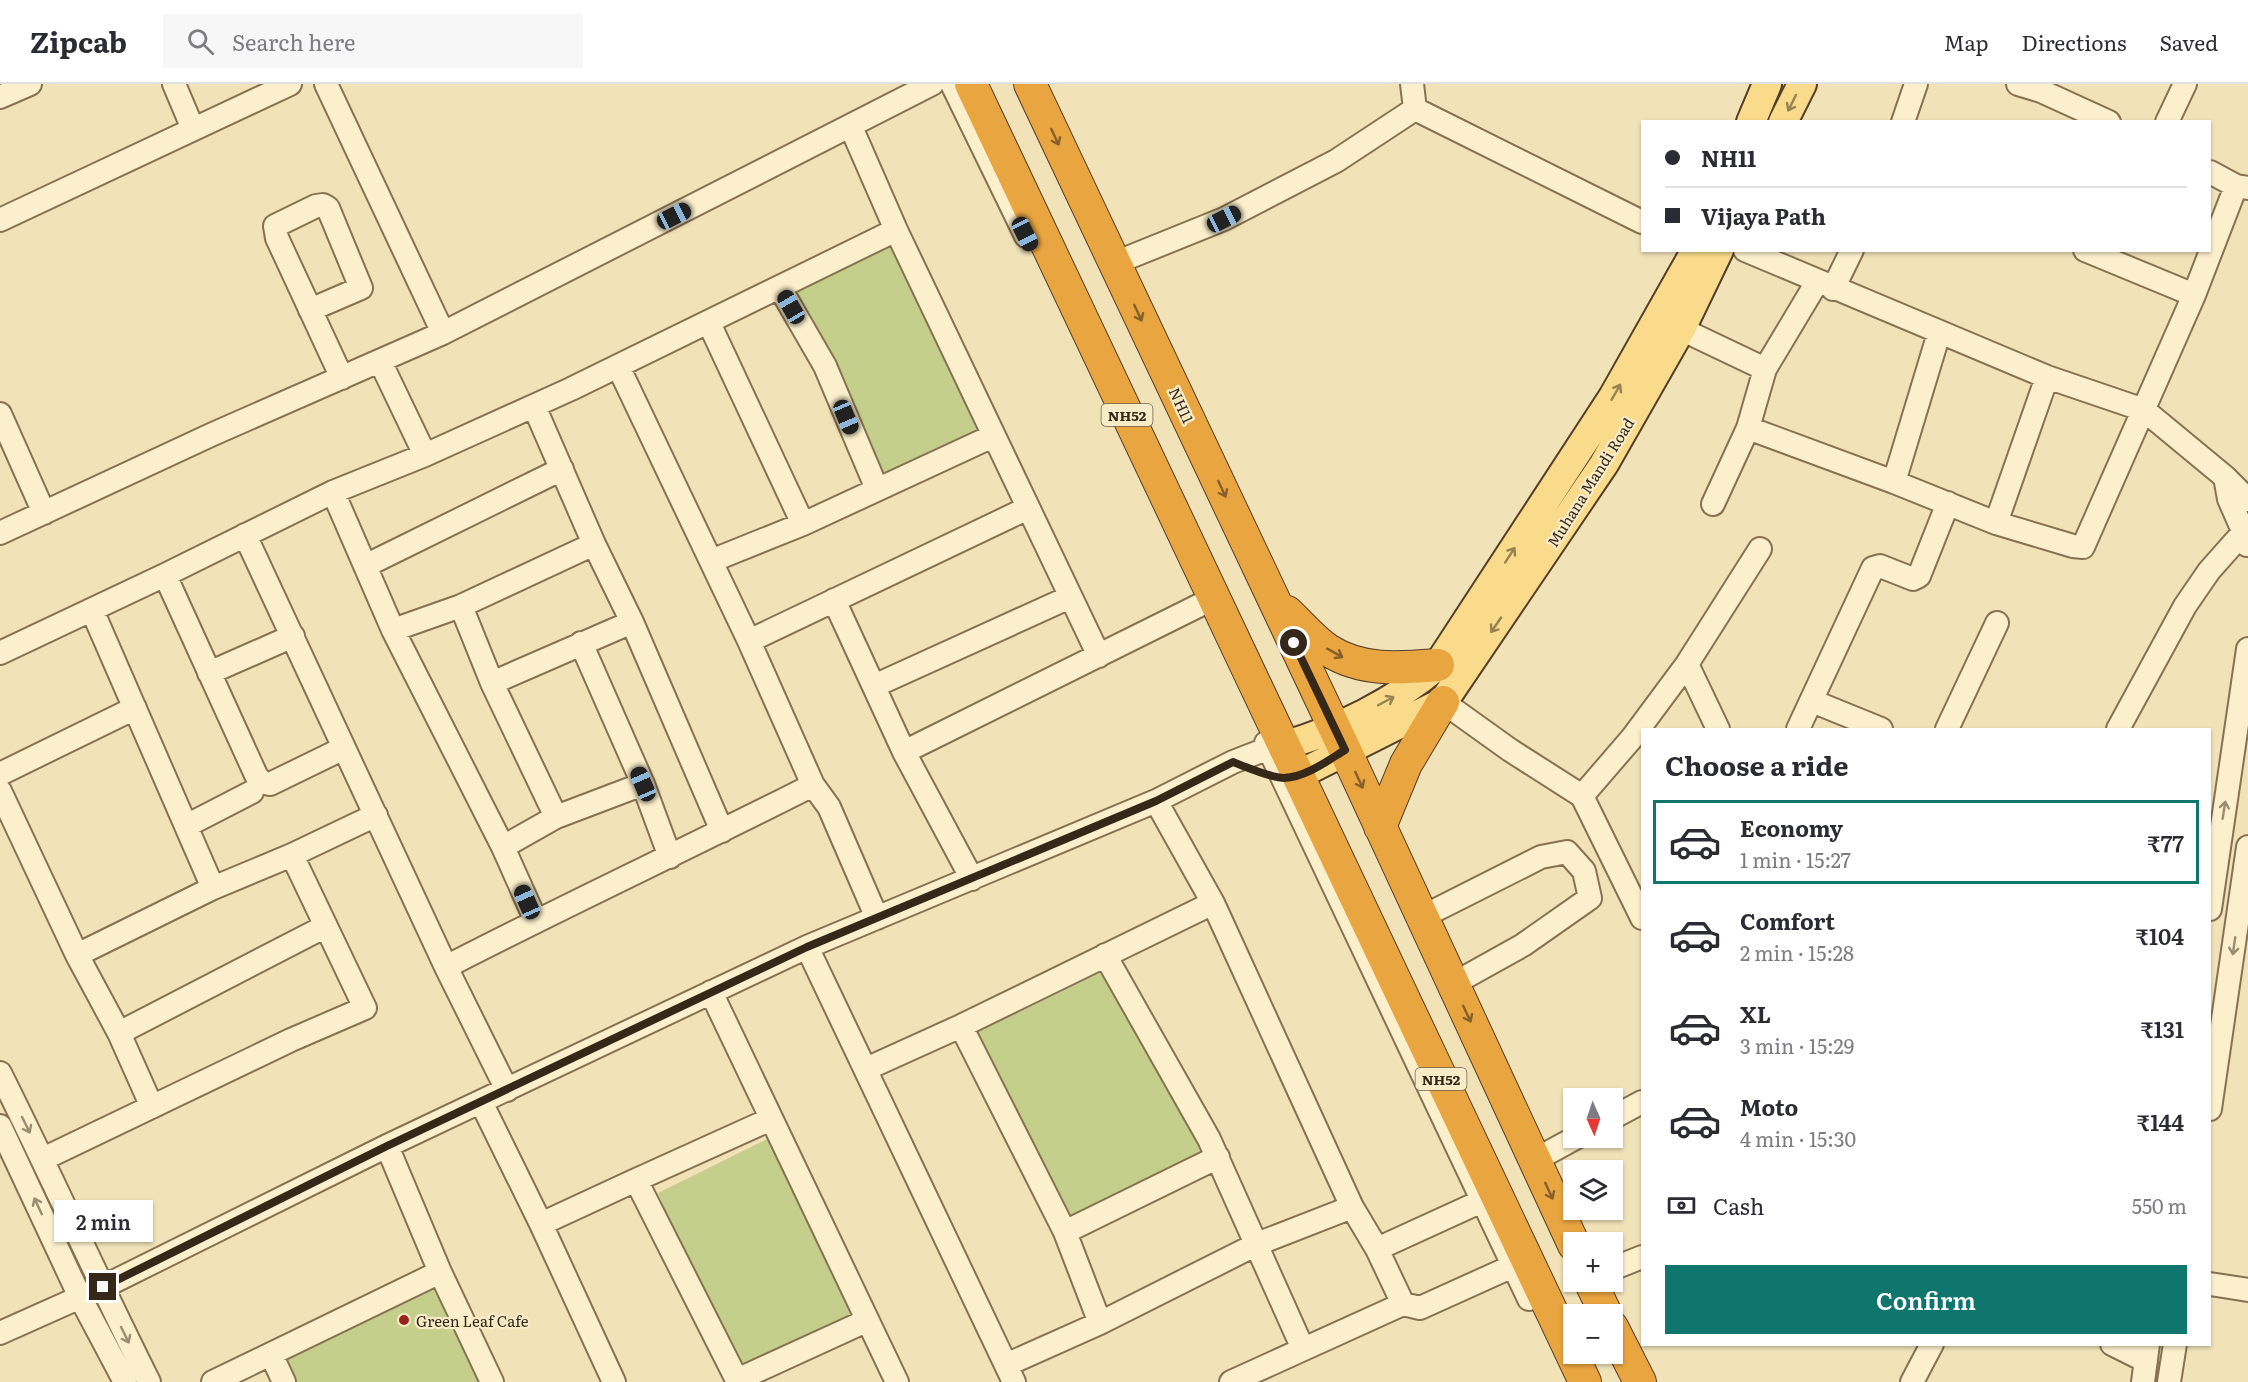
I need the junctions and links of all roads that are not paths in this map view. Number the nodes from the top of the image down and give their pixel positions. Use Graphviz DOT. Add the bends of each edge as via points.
graph roads {
  1 [pos="30,84"];
  2 [pos="174,84"];
  3 [pos="290,84"];
  4 [pos="326,84"];
  5 [pos="932,84"];
  6 [pos="952,84"];
  7 [pos="971,84"];
  8 [pos="1030,84"];
  9 [pos="1412,84"];
  10 [pos="1767,84"];
  11 [pos="1802,84"];
  12 [pos="1916,84"];
  13 [pos="2018,84"];
  14 [pos="2185,84"];
  15 [pos="2042,88"];
  16 [pos="2,92"];
  17 [pos="1415,109"];
  18 [pos="1752,120"];
  19 [pos="1784,120"];
  20 [pos="1904,120"];
  21 [pos="2105,120"];
  22 [pos="2168,120"];
  23 [pos="851,127"];
  24 [pos="193,129"];
  25 [pos="2211,172"];
  26 [pos="2242,187"];
  27 [pos="0,220"];
  28 [pos="1641,222"];
  29 [pos="896,230"];
  30 [pos="1708,252"];
  31 [pos="1750,252"];
  32 [pos="1850,252"];
  33 [pos="2090,252"];
  34 [pos="1115,263"];
  35 [pos="1825,285"];
  36 [pos="780,288"];
  37 [pos="2194,295"];
  38 [pos="310,310"];
  39 [pos="709,323"];
  40 [pos="1681,329"];
  41 [pos="443,333"];
  42 [pos="1940,333"];
  43 [pos="380,360"];
  44 [pos="618,366"];
  45 [pos="1764,369"];
  46 [pos="2047,377"];
  47 [pos="342,378"];
  48 [pos="534,406"];
  49 [pos="2144,410"];
  50 [pos="0,414"];
  51 [pos="1748,428"];
  52 [pos="993,436"];
  53 [pos="425,455"];
  54 [pos="562,469"];
  55 [pos="2225,477"];
  56 [pos="1894,482"];
  57 [pos="877,489"];
  58 [pos="333,492"];
  59 [pos="2248,500"];
  60 [pos="1948,503"];
  61 [pos="1713,504"];
  62 [pos="1028,508"];
  63 [pos="44,513"];
  64 [pos="1996,523"];
  65 [pos="802,524"];
  66 [pos="0,534"];
  67 [pos="245,535"];
  68 [pos="2247,537"];
  69 [pos="594,544"];
  70 [pos="1760,549"];
  71 [pos="711,561"];
  72 [pos="365,566"];
  73 [pos="165,575"];
  74 [pos="1070,597"];
  75 [pos="834,600"];
  76 [pos="1275,601"];
  77 [pos="1200,605"];
  78 [pos="461,606"];
  79 [pos="92,610"];
  80 [pos="632,622"];
  81 [pos="1997,623"];
  82 [pos="393,630"];
  83 [pos="293,636"];
  84 [pos="748,641"];
  85 [pos="581,643"];
  86 [pos="2248,650"];
  87 [pos="0,653"];
  88 [pos="1099,656"];
  89 [pos="1687,664"];
  90 [pos="1438,665"];
  91 [pos="209,673"];
  92 [pos="492,683"];
  93 [pos="874,686"];
  94 [pos="1812,701"];
  95 [pos="1443,702"];
  96 [pos="135,708"];
  97 [pos="1718,728"];
  98 [pos="1798,728"];
  99 [pos="1879,728"];
  100 [pos="1947,728"];
  101 [pos="2119,728"];
  102 [pos="1340,739"];
  103 [pos="1276,747"];
  104 [pos="344,748"];
  105 [pos="904,752"];
  106 [pos="1233,762"];
  107 [pos="0,774"];
  108 [pos="1290,777"];
  109 [pos="643,784"];
  110 [pos="813,785"];
  111 [pos="0,791"];
  112 [pos="252,792"];
  113 [pos="1582,796"];
  114 [pos="1156,801"];
  115 [pos="376,815"];
  116 [pos="556,817"];
  117 [pos="186,826"];
  118 [pos="1380,827"];
  119 [pos="722,831"];
  120 [pos="503,847"];
  121 [pos="2248,847"];
  122 [pos="292,855"];
  123 [pos="670,857"];
  124 [pos="2213,862"];
  125 [pos="972,879"];
  126 [pos="213,888"];
  127 [pos="2211,889"];
  128 [pos="2244,901"];
  129 [pos="1213,903"];
  130 [pos="2211,903"];
  131 [pos="1641,916"];
  132 [pos="1422,917"];
  133 [pos="877,918"];
  134 [pos="536,921"];
  135 [pos="326,926"];
  136 [pos="807,947"];
  137 [pos="1105,955"];
  138 [pos="77,956"];
  139 [pos="446,967"];
  140 [pos="1453,984"];
  141 [pos="711,992"];
  142 [pos="961,1026"];
  143 [pos="119,1033"];
  144 [pos="866,1070"];
  145 [pos="0,1073"];
  146 [pos="507,1089"];
  147 [pos="481,1102"];
  148 [pos="1641,1103"];
  149 [pos="2211,1103"];
  150 [pos="152,1107"];
  151 [pos="1623,1112"];
  152 [pos="771,1119"];
  153 [pos="0,1126"];
  154 [pos="1563,1144"];
  155 [pos="387,1146"];
  156 [pos="1218,1157"];
  157 [pos="43,1160"];
  158 [pos="1534,1160"];
  159 [pos="636,1179"];
  160 [pos="1482,1201"];
  161 [pos="1352,1207"];
  162 [pos="540,1224"];
  163 [pos="1065,1232"];
  164 [pos="1568,1232"];
  165 [pos="1257,1244"];
  166 [pos="1377,1249"];
  167 [pos="1641,1257"];
  168 [pos="1623,1265"];
  169 [pos="1513,1266"];
  170 [pos="440,1272"];
  171 [pos="2211,1284"];
  172 [pos="101,1287"];
  173 [pos="2248,1290"];
  174 [pos="80,1297"];
  175 [pos="1403,1304"];
  176 [pos="866,1321"];
  177 [pos="1100,1323"];
  178 [pos="0,1334"];
  179 [pos="1931,1346"];
  180 [pos="2116,1346"];
  181 [pos="2175,1346"];
  182 [pos="1623,1349"];
  183 [pos="1303,1350"];
  184 [pos="271,1354"];
  185 [pos="2145,1362"];
  186 [pos="1010,1373"];
  187 [pos="737,1381"];
  188 [pos="2170,1381"];
  189 [pos="125,1382"];
  190 [pos="149,1382"];
  191 [pos="213,1382"];
  192 [pos="284,1382"];
  193 [pos="492,1382"];
  194 [pos="614,1382"];
  195 [pos="897,1382"];
  196 [pos="1231,1382"];
  197 [pos="1568,1382"];
  198 [pos="1585,1382"];
  199 [pos="1640,1382"];
  200 [pos="1912,1382"];
  1 -- 16 [label="street"];
  2 -- 24 [label="street"];
  3 -- 24 [label="street"];
  4 -- 41 [label="street"];
  5 -- 23 [label="street"];
  6 -- 77 [label="street"];
  7 -- 103 [label="highway, NH52"];
  8 -- 34 [label="highway, NH11, one-way"];
  9 -- 17 [label="street"];
  10 -- 18 [label="main road"];
  11 -- 19 [label="main road, one-way"];
  12 -- 20 [label="street"];
  13 -- 15 [label="street"];
  14 -- 22 [label="street"];
  15 -- 21 [label="street"];
  17 -- 28 [label="street"];
  17 -- 34 [label="street" via="1336,161 1224,219"];
  23 -- 29 [label="street"];
  23 -- 41 [label="street"];
  24 -- 27 [label="street"];
  25 -- 26 [label="street"];
  26 -- 37 [label="street"];
  29 -- 36 [label="street"];
  29 -- 52 [label="street"];
  30 -- 40 [label="main road, Muhana Mandi Road"];
  90 -- 30 [label="main road, one-way"];
  31 -- 35 [label="street"];
  32 -- 35 [label="street"];
  33 -- 37 [label="street"];
  34 -- 76 [label="highway, NH11, one-way"];
  35 -- 42 [label="street"];
  35 -- 45 [label="street"];
  36 -- 39 [label="street"];
  36 -- 57 [label="street" via="825,366"];
  37 -- 49 [label="street"];
  38 -- 38 [label="street" via="274,232 275,226 323,205 371,284"];
  38 -- 47 [label="street"];
  39 -- 44 [label="street"];
  39 -- 65 [label="street"];
  40 -- 45 [label="street"];
  40 -- 95 [label="main road, Muhana Mandi Road, one-way" via="1604,464"];
  41 -- 43 [label="street"];
  42 -- 46 [label="street"];
  42 -- 56 [label="street"];
  43 -- 47 [label="street"];
  43 -- 53 [label="street"];
  44 -- 48 [label="street"];
  44 -- 71 [label="street"];
  45 -- 51 [label="street"];
  46 -- 49 [label="street"];
  46 -- 64 [label="street"];
  47 -- 63 [label="street"];
  48 -- 53 [label="street"];
  48 -- 54 [label="street"];
  49 -- 55 [label="street"];
  49 -- 64 [label="street" via="2083,547"];
  50 -- 63 [label="street"];
  51 -- 56 [label="street"];
  51 -- 61 [label="street"];
  52 -- 57 [label="street"];
  52 -- 62 [label="street"];
  53 -- 58 [label="street"];
  54 -- 69 [label="street"];
  54 -- 72 [label="street"];
  55 -- 59 [label="street"];
  55 -- 68 [label="street" via="2229,499"];
  56 -- 60 [label="street"];
  57 -- 65 [label="street"];
  58 -- 67 [label="street"];
  58 -- 72 [label="street"];
  60 -- 64 [label="street"];
  60 -- 94 [label="street" via="1919,576 1913,579 1873,568"];
  62 -- 74 [label="street"];
  62 -- 75 [label="street"];
  63 -- 66 [label="street"];
  65 -- 71 [label="street"];
  67 -- 73 [label="street"];
  67 -- 83 [label="street"];
  68 -- 101 [label="street" via="2209,571 2185,606"];
  69 -- 78 [label="street"];
  69 -- 80 [label="street"];
  70 -- 89 [label="street"];
  71 -- 84 [label="street"];
  72 -- 82 [label="street"];
  73 -- 79 [label="street"];
  73 -- 91 [label="street"];
  74 -- 88 [label="street"];
  74 -- 93 [label="street"];
  75 -- 84 [label="street"];
  75 -- 93 [label="street"];
  76 -- 90 [label="highway, one-way" via="1328,650 1355,663 1392,669"];
  76 -- 102 [label="highway, NH11"];
  77 -- 88 [label="street"];
  77 -- 103 [label="street"];
  78 -- 82 [label="street"];
  78 -- 92 [label="street"];
  79 -- 87 [label="street"];
  79 -- 96 [label="street"];
  80 -- 85 [label="street"];
  80 -- 119 [label="street"];
  81 -- 100 [label="street"];
  82 -- 120 [label="street"];
  83 -- 91 [label="street"];
  83 -- 104 [label="street"];
  84 -- 110 [label="street"];
  85 -- 92 [label="street"];
  85 -- 109 [label="street"];
  124 -- 86 [label="street, one-way"];
  88 -- 105 [label="street"];
  89 -- 97 [label="street"];
  89 -- 113 [label="street" via="1632,738"];
  102 -- 90 [label="main road, one-way"];
  91 -- 104 [label="street" via="261,782 270,784"];
  92 -- 116 [label="street"];
  93 -- 105 [label="street"];
  94 -- 98 [label="street"];
  94 -- 99 [label="street"];
  95 -- 102 [label="main road"];
  95 -- 113 [label="street"];
  95 -- 118 [label="highway" via="1406,764"];
  96 -- 107 [label="street"];
  96 -- 117 [label="street"];
  102 -- 103 [label="main road"];
  102 -- 108 [label="main road"];
  102 -- 118 [label="highway, NH11, one-way"];
  103 -- 106 [label="street"];
  103 -- 108 [label="highway, NH52"];
  104 -- 115 [label="street"];
  105 -- 125 [label="street"];
  106 -- 108 [label="street"];
  106 -- 114 [label="street"];
  108 -- 160 [label="street"];
  108 -- 198 [label="highway, NH52"];
  109 -- 116 [label="street"];
  109 -- 123 [label="street"];
  110 -- 119 [label="street"];
  110 -- 133 [label="street" via="829,807"];
  111 -- 138 [label="street"];
  112 -- 117 [label="street"];
  113 -- 131 [label="street"];
  114 -- 125 [label="street"];
  114 -- 129 [label="street"];
  115 -- 122 [label="street"];
  115 -- 139 [label="street"];
  116 -- 120 [label="street"];
  117 -- 126 [label="street"];
  118 -- 132 [label="highway, NH11"];
  119 -- 123 [label="street"];
  120 -- 134 [label="street"];
  121 -- 128 [label="street"];
  122 -- 126 [label="street"];
  122 -- 135 [label="street"];
  123 -- 134 [label="street"];
  124 -- 127 [label="street"];
  125 -- 133 [label="street"];
  126 -- 138 [label="street"];
  128 -- 130 [label="street"];
  128 -- 149 [label="street, one-way"];
  129 -- 137 [label="street"];
  129 -- 161 [label="street"];
  132 -- 140 [label="highway, NH11"];
  132 -- 140 [label="street" via="1541,857 1567,852 1584,871 1590,898 1523,945"];
  133 -- 136 [label="street"];
  134 -- 139 [label="street"];
  135 -- 143 [label="street"];
  135 -- 150 [label="street" via="365,1008"];
  136 -- 141 [label="street"];
  136 -- 144 [label="street"];
  137 -- 142 [label="street"];
  137 -- 156 [label="street"];
  138 -- 143 [label="street"];
  139 -- 146 [label="street"];
  140 -- 158 [label="highway, NH11, one-way"];
  141 -- 146 [label="street"];
  141 -- 152 [label="street"];
  142 -- 144 [label="street"];
  142 -- 163 [label="street"];
  143 -- 150 [label="street"];
  144 -- 186 [label="street"];
  145 -- 157 [label="street, one-way"];
  146 -- 147 [label="street"];
  147 -- 155 [label="street"];
  147 -- 162 [label="street"];
  148 -- 151 [label="street"];
  150 -- 157 [label="street"];
  152 -- 159 [label="street"];
  152 -- 176 [label="street"];
  174 -- 153 [label="street, one-way"];
  154 -- 158 [label="street"];
  155 -- 170 [label="street"];
  155 -- 172 [label="street"];
  156 -- 163 [label="street"];
  156 -- 165 [label="street"];
  157 -- 172 [label="street"];
  158 -- 164 [label="highway, NH11, one-way"];
  159 -- 162 [label="street"];
  159 -- 187 [label="street"];
  160 -- 166 [label="street"];
  160 -- 169 [label="street"];
  161 -- 165 [label="street"];
  161 -- 166 [label="street"];
  162 -- 194 [label="street"];
  163 -- 177 [label="street"];
  165 -- 177 [label="street"];
  165 -- 183 [label="street"];
  166 -- 175 [label="street"];
  167 -- 168 [label="street"];
  169 -- 175 [label="street" via="1420,1308"];
  169 -- 197 [label="street"];
  170 -- 184 [label="street"];
  170 -- 193 [label="street"];
  171 -- 173 [label="street"];
  172 -- 174 [label="street"];
  172 -- 190 [label="street, one-way"];
  174 -- 178 [label="street"];
  174 -- 189 [label="street"];
  175 -- 183 [label="street"];
  176 -- 187 [label="street"];
  176 -- 195 [label="street"];
  177 -- 186 [label="street"];
  179 -- 200 [label="street"];
  180 -- 185 [label="street"];
  181 -- 188 [label="street"];
  182 -- 199 [label="highway"];
  183 -- 196 [label="street"];
  184 -- 191 [label="street"];
  184 -- 192 [label="street"];
}
